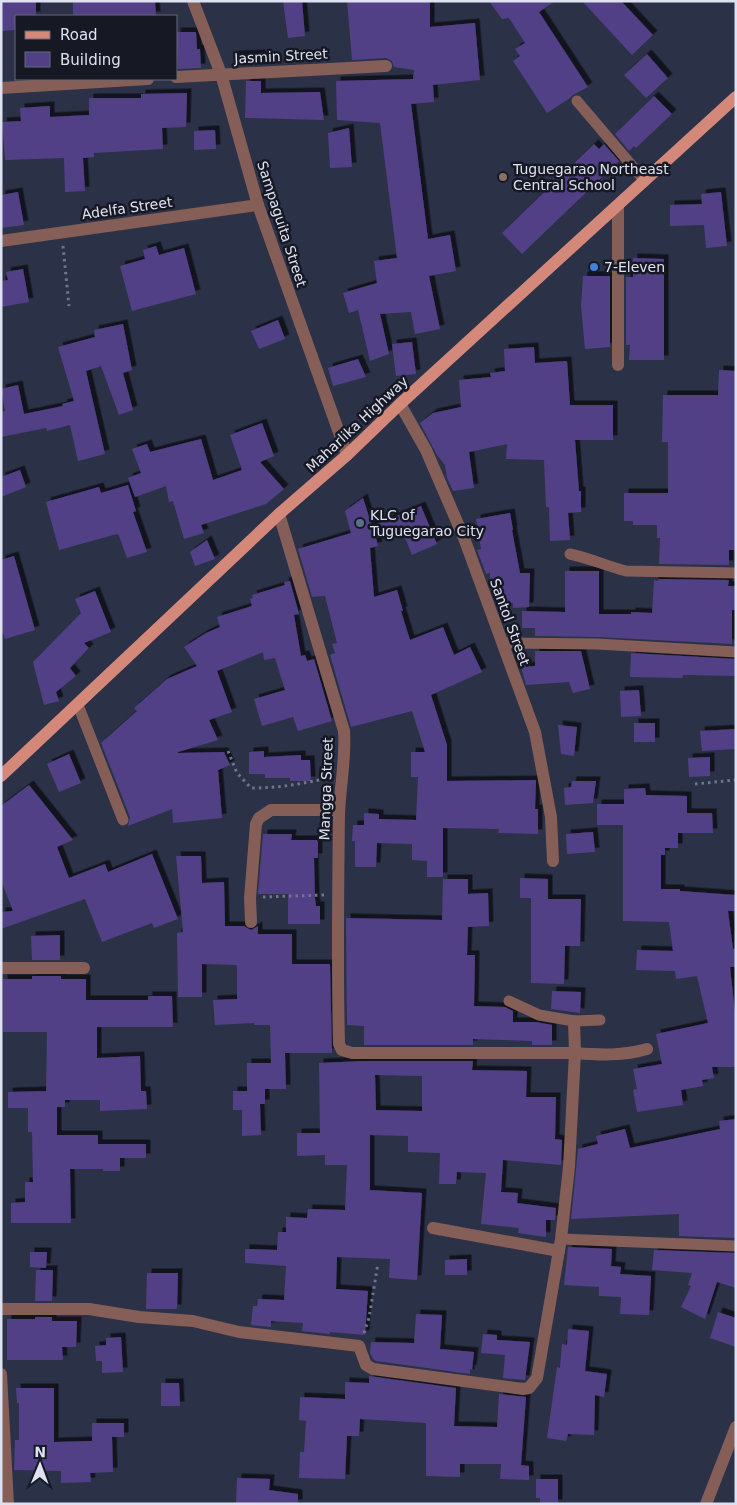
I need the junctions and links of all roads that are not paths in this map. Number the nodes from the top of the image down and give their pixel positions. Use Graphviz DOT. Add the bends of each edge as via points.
graph roads {
  1 [pos="193,1"];
  2 [pos="386,66"];
  3 [pos="221,74"];
  4 [pos="178,77"];
  5 [pos="132,80"];
  6 [pos="1,88"];
  7 [pos="736,97"];
  8 [pos="576,101"];
  9 [pos="645,181"];
  10 [pos="258,205"];
  11 [pos="618,206"];
  12 [pos="1,241"];
  13 [pos="618,365"];
  14 [pos="400,404"];
  15 [pos="347,455"];
  16 [pos="279,514"];
  17 [pos="570,554"];
  18 [pos="736,573"];
  19 [pos="503,643"];
  20 [pos="736,652"];
  21 [pos="78,705"];
  22 [pos="1,776"];
  23 [pos="339,810"];
  24 [pos="123,820"];
  25 [pos="553,861"];
  26 [pos="251,922"];
  27 [pos="1,968"];
  28 [pos="84,968"];
  29 [pos="509,1001"];
  30 [pos="600,1020"];
  31 [pos="574,1021"];
  32 [pos="647,1049"];
  33 [pos="575,1054"];
  34 [pos="433,1228"];
  35 [pos="560,1245"];
  36 [pos="736,1246"];
  37 [pos="1,1309"];
  38 [pos="1,1374"];
  39 [pos="736,1427"];
  40 [pos="3,1455"];
  41 [pos="8,1504"];
  42 [pos="706,1504"];
  1 -- 3 [label="street, Sampaguita Street"];
  2 -- 3 [label="street, Jasmin Street"];
  3 -- 4 [label="street, Jasmin Street"];
  3 -- 10 [label="street, Sampaguita Street"];
  5 -- 6 [label="street"];
  7 -- 9 [label="main road, Maharlika Highway"];
  8 -- 9 [label="lane"];
  9 -- 11 [label="main road, Maharlika Highway"];
  10 -- 12 [label="street, Adelfa Street"];
  10 -- 15 [label="street, Sampaguita Street"];
  11 -- 13 [label="street"];
  11 -- 14 [label="main road, Maharlika Highway"];
  14 -- 15 [label="main road, Maharlika Highway"];
  14 -- 19 [label="street, Santol Street" via="436,473"];
  15 -- 16 [label="main road, Maharlika Highway"];
  16 -- 21 [label="main road, Maharlika Highway"];
  16 -- 23 [label="street, Mangga Street" via="344,731"];
  17 -- 18 [label="lane" via="626,571"];
  19 -- 20 [label="lane" via="597,644"];
  19 -- 25 [label="street, Santol Street" via="535,732 552,817"];
  21 -- 22 [label="main road, Maharlika Highway"];
  21 -- 24 [label="lane"];
  23 -- 26 [label="street" via="271,810 259,818 250,898"];
  23 -- 33 [label="street, Mangga Street" via="339,1044 342,1050 352,1053"];
  27 -- 28 [label="street"];
  29 -- 31 [label="lane" via="539,1015"];
  30 -- 31 [label="lane"];
  31 -- 33 [label="street"];
  32 -- 33 [label="street" via="612,1055"];
  33 -- 35 [label="street" via="569,1166"];
  34 -- 35 [label="street"];
  35 -- 36 [label="lane"];
  35 -- 37 [label="street" via="537,1378 529,1388 523,1389 373,1369 366,1365 359,1346 238,1332 193,1321 139,1318 89,1309"];
  38 -- 40 [label="street"];
  39 -- 42 [label="street"];
  40 -- 41 [label="street"];
}
